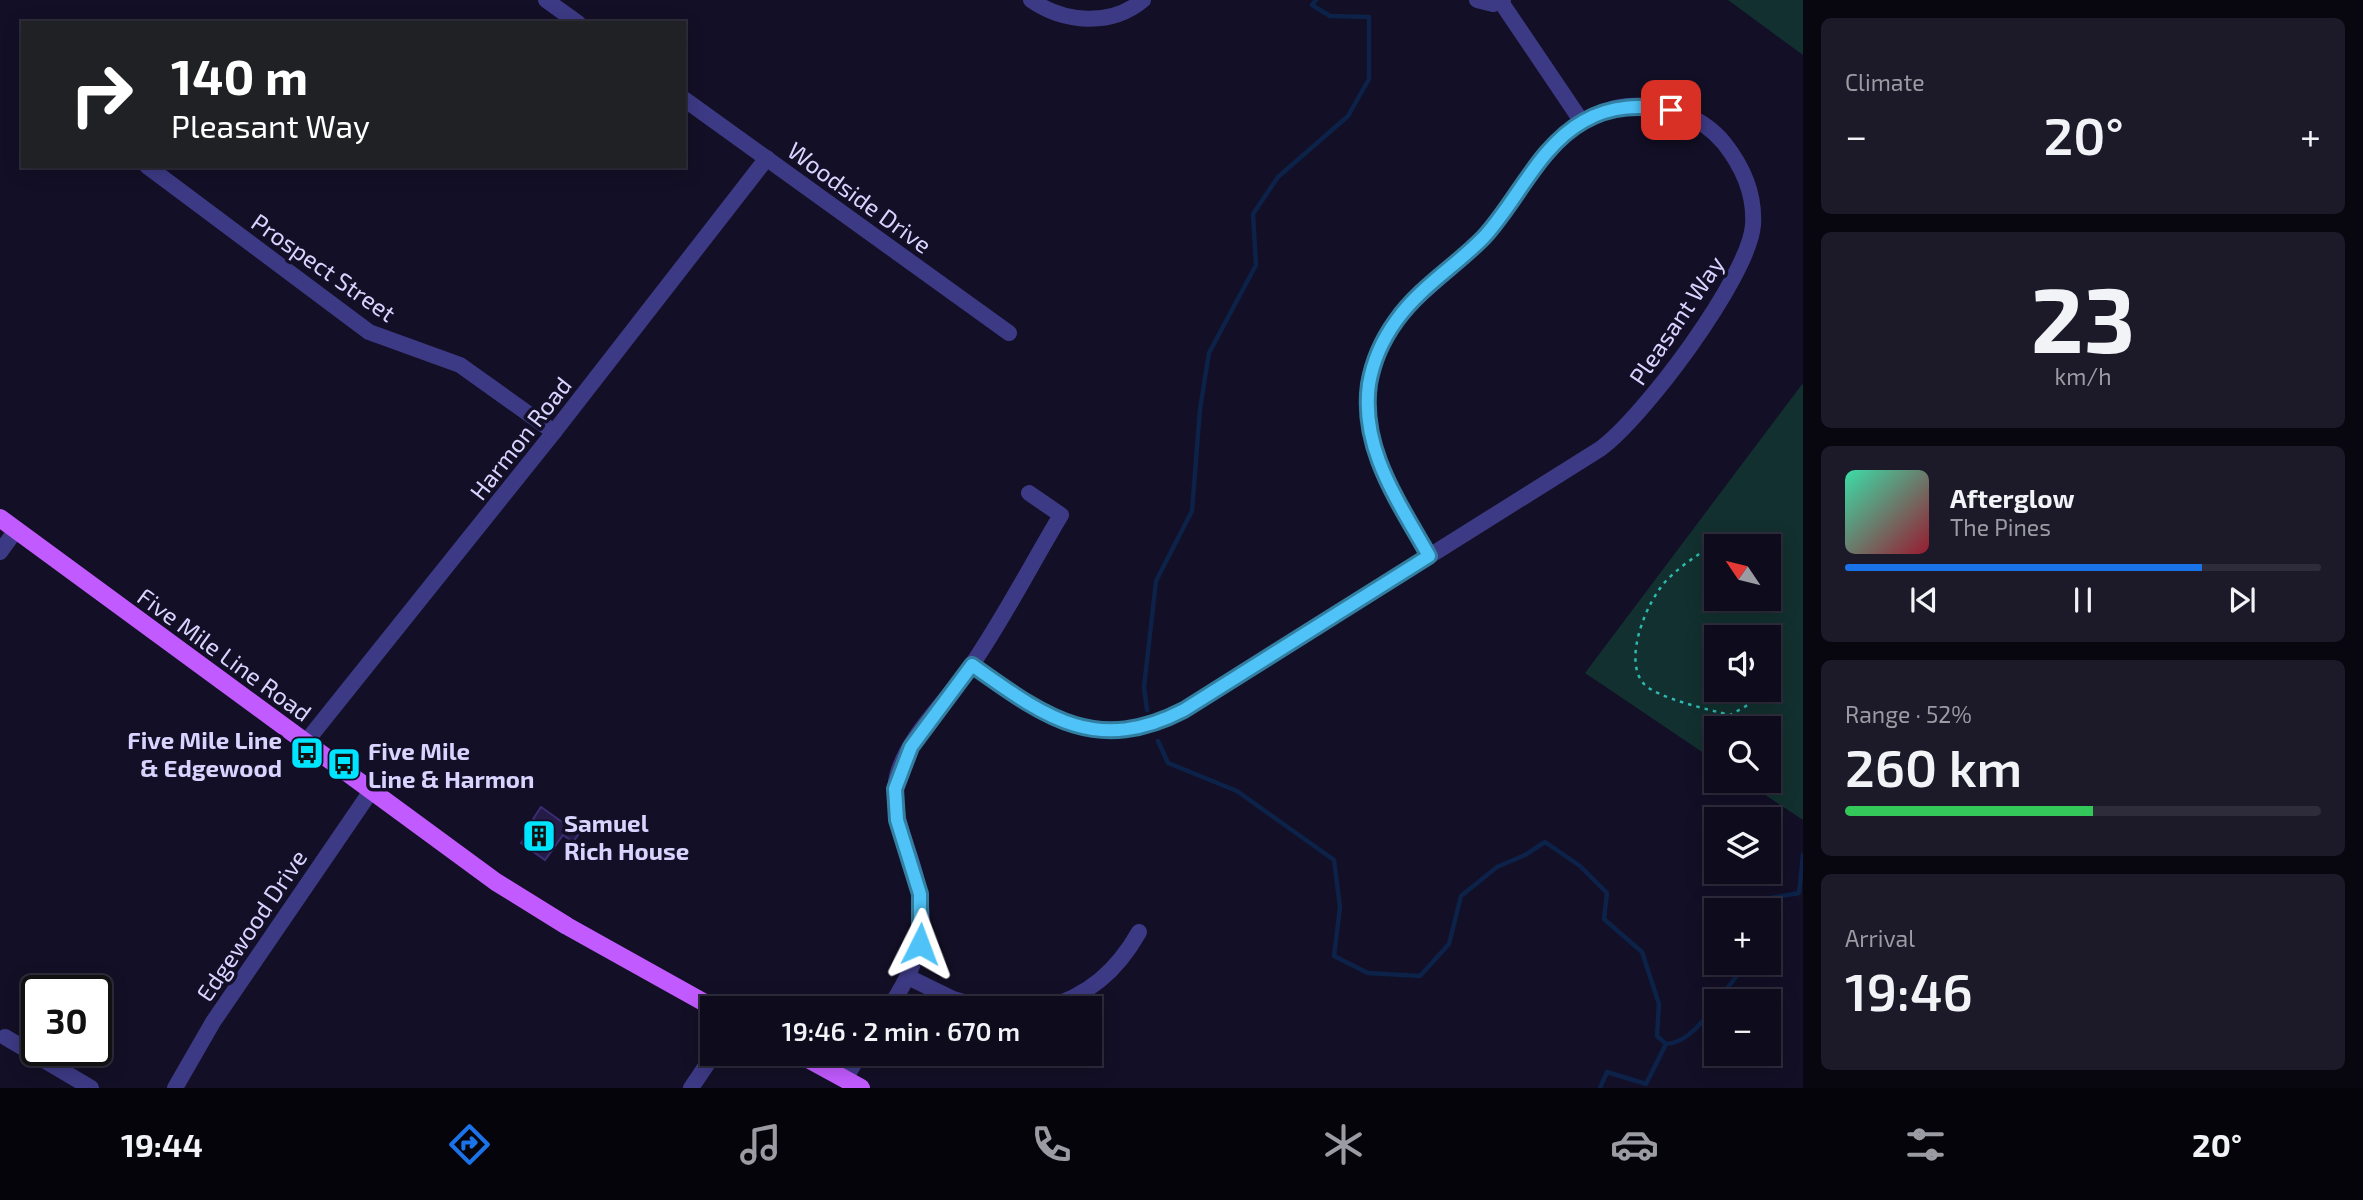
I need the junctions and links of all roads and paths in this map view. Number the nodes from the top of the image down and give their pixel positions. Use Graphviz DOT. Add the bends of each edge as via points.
graph roads {
  1 [pos="546,0"];
  2 [pos="1031,0"];
  3 [pos="1143,0"];
  4 [pos="1477,0"];
  5 [pos="1502,1"];
  6 [pos="575,21"];
  7 [pos="686,100"];
  8 [pos="1582,122"];
  9 [pos="767,158"];
  10 [pos="151,168"];
  11 [pos="1009,333"];
  12 [pos="554,432"];
  13 [pos="1029,493"];
  14 [pos="0,519"];
  15 [pos="16,530"];
  16 [pos="1704,551"];
  17 [pos="0,552"];
  18 [pos="1429,556"];
  19 [pos="972,665"];
  20 [pos="1750,702"];
  21 [pos="305,743"];
  22 [pos="371,792"];
  23 [pos="1139,932"];
  24 [pos="909,978"];
  25 [pos="897,996"];
  26 [pos="947,996"];
  27 [pos="1072,996"];
  28 [pos="700,1000"];
  29 [pos="5,1037"];
  30 [pos="706,1066"];
  31 [pos="821,1066"];
  32 [pos="853,1066"];
  33 [pos="845,1079"];
  34 [pos="91,1088"];
  35 [pos="175,1088"];
  36 [pos="691,1088"];
  37 [pos="861,1088"];
  1 -- 6 [label="street"];
  2 -- 3 [label="street" via="1062,16 1091,20 1117,15"];
  4 -- 5 [label="street"];
  5 -- 8 [label="street"];
  7 -- 9 [label="street, Woodside Drive"];
  8 -- 18 [label="street, Pleasant Way" via="1548,152 1483,238 1413,301 1396,321 1374,362 1368,403 1376,454"];
  8 -- 18 [label="street, Pleasant Way" via="1627,106 1651,106 1691,117 1707,127 1731,152 1749,187 1753,227 1748,249 1706,321 1651,399 1615,438"];
  9 -- 11 [label="street, Woodside Drive"];
  9 -- 12 [label="street, Harmon Road"];
  10 -- 12 [label="street, Prospect Street" via="369,332 460,365"];
  12 -- 21 [label="street, Harmon Road"];
  13 -- 19 [label="street" via="1061,515"];
  14 -- 15 [label="main road, Five Mile Line Road"];
  15 -- 17 [label="street"];
  15 -- 21 [label="main road, Five Mile Line Road"];
  16 -- 20 [label="path" via="1665,582 1653,599 1636,645 1637,674 1646,686 1730,715"];
  18 -- 19 [label="street, Pleasant Way" via="1184,710 1146,726 1102,731 1063,723 1031,707"];
  19 -- 24 [label="street" via="911,747 895,789 897,820 915,870 922,910 920,944"];
  21 -- 22 [label="main road, Five Mile Line Road"];
  22 -- 28 [label="main road, Five Mile Line Road" via="496,882"];
  22 -- 35 [label="street, Edgewood Drive" via="219,1012"];
  23 -- 27 [label="street" via="1121,960 1094,986"];
  24 -- 25 [label="street"];
  24 -- 26 [label="street"];
  29 -- 34 [label="street"];
  30 -- 36 [label="street"];
  31 -- 33 [label="main road"];
  32 -- 33 [label="street"];
  33 -- 37 [label="main road"];
}
